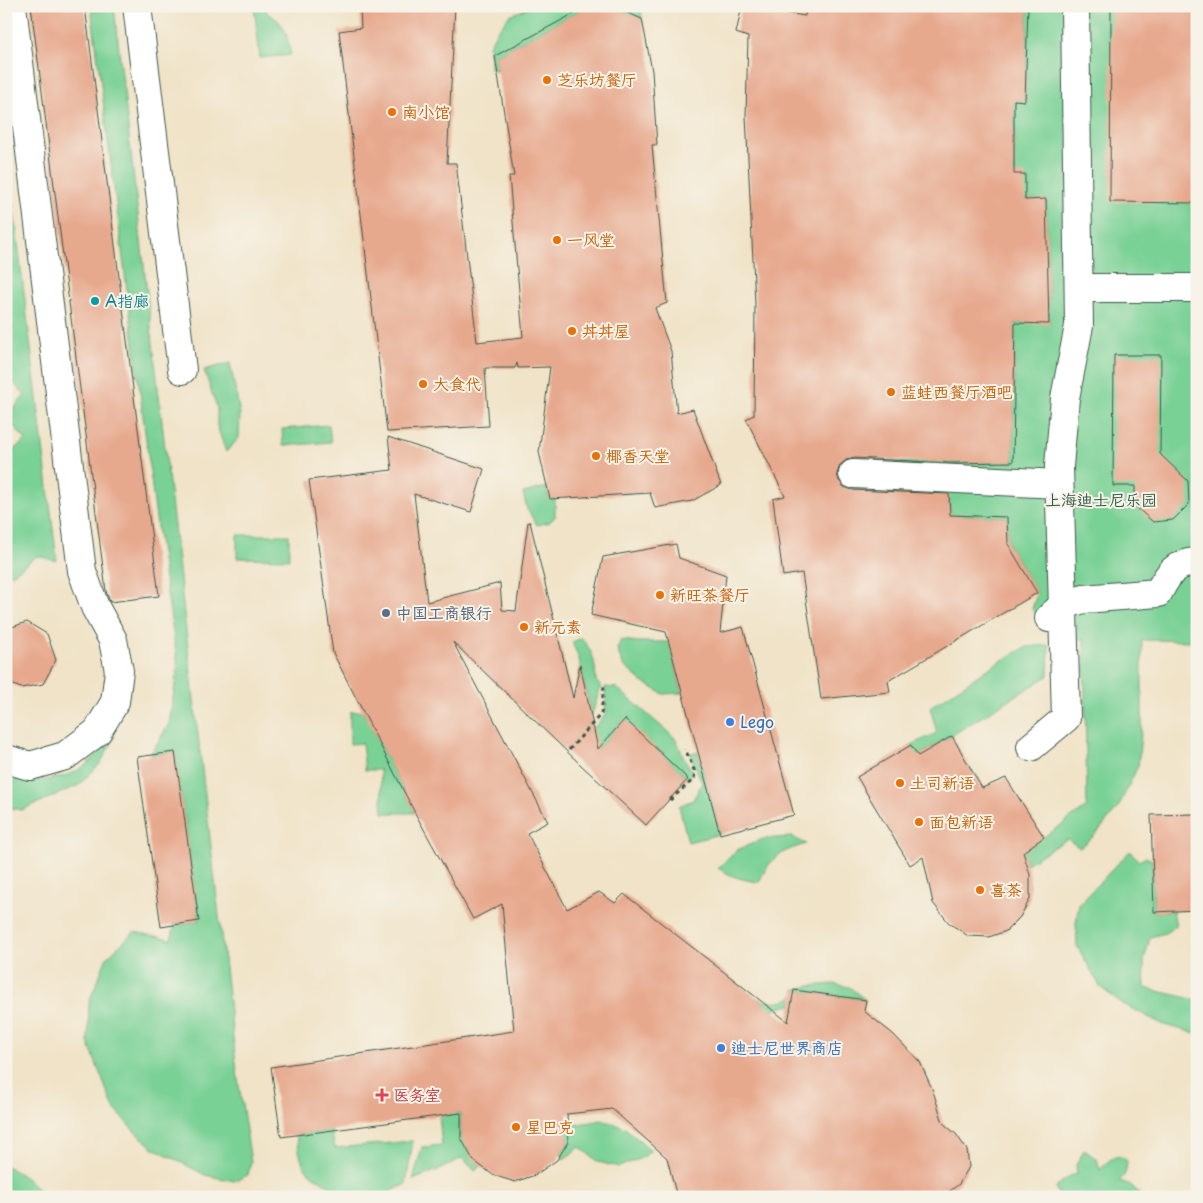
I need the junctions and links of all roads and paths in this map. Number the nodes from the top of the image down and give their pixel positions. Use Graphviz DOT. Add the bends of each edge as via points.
graph roads {
  1 [pos="12,6"];
  2 [pos="138,6"];
  3 [pos="1075,6"];
  4 [pos="1079,288"];
  5 [pos="1197,288"];
  6 [pos="182,370"];
  7 [pos="853,474"];
  8 [pos="1059,484"];
  9 [pos="1197,562"];
  10 [pos="1064,609"];
  11 [pos="604,686"];
  12 [pos="1031,747"];
  13 [pos="685,749"];
  14 [pos="570,750"];
  15 [pos="6,759"];
  16 [pos="670,800"];
  1 -- 15 [label="street" via="82,571 113,640 119,671 115,702 98,732 65,756 30,766"];
  2 -- 6 [label="street"];
  3 -- 4 [label="street"];
  4 -- 5 [label="street"];
  4 -- 8 [label="street" via="1079,326 1065,398"];
  7 -- 8 [label="street"];
  8 -- 10 [label="street"];
  9 -- 10 [label="street" via="1171,570 1158,593"];
  10 -- 12 [label="street" via="1066,718"];
  11 -- 14 [label="path" via="601,714"];
  13 -- 16 [label="path" via="695,772 694,779"];
}
